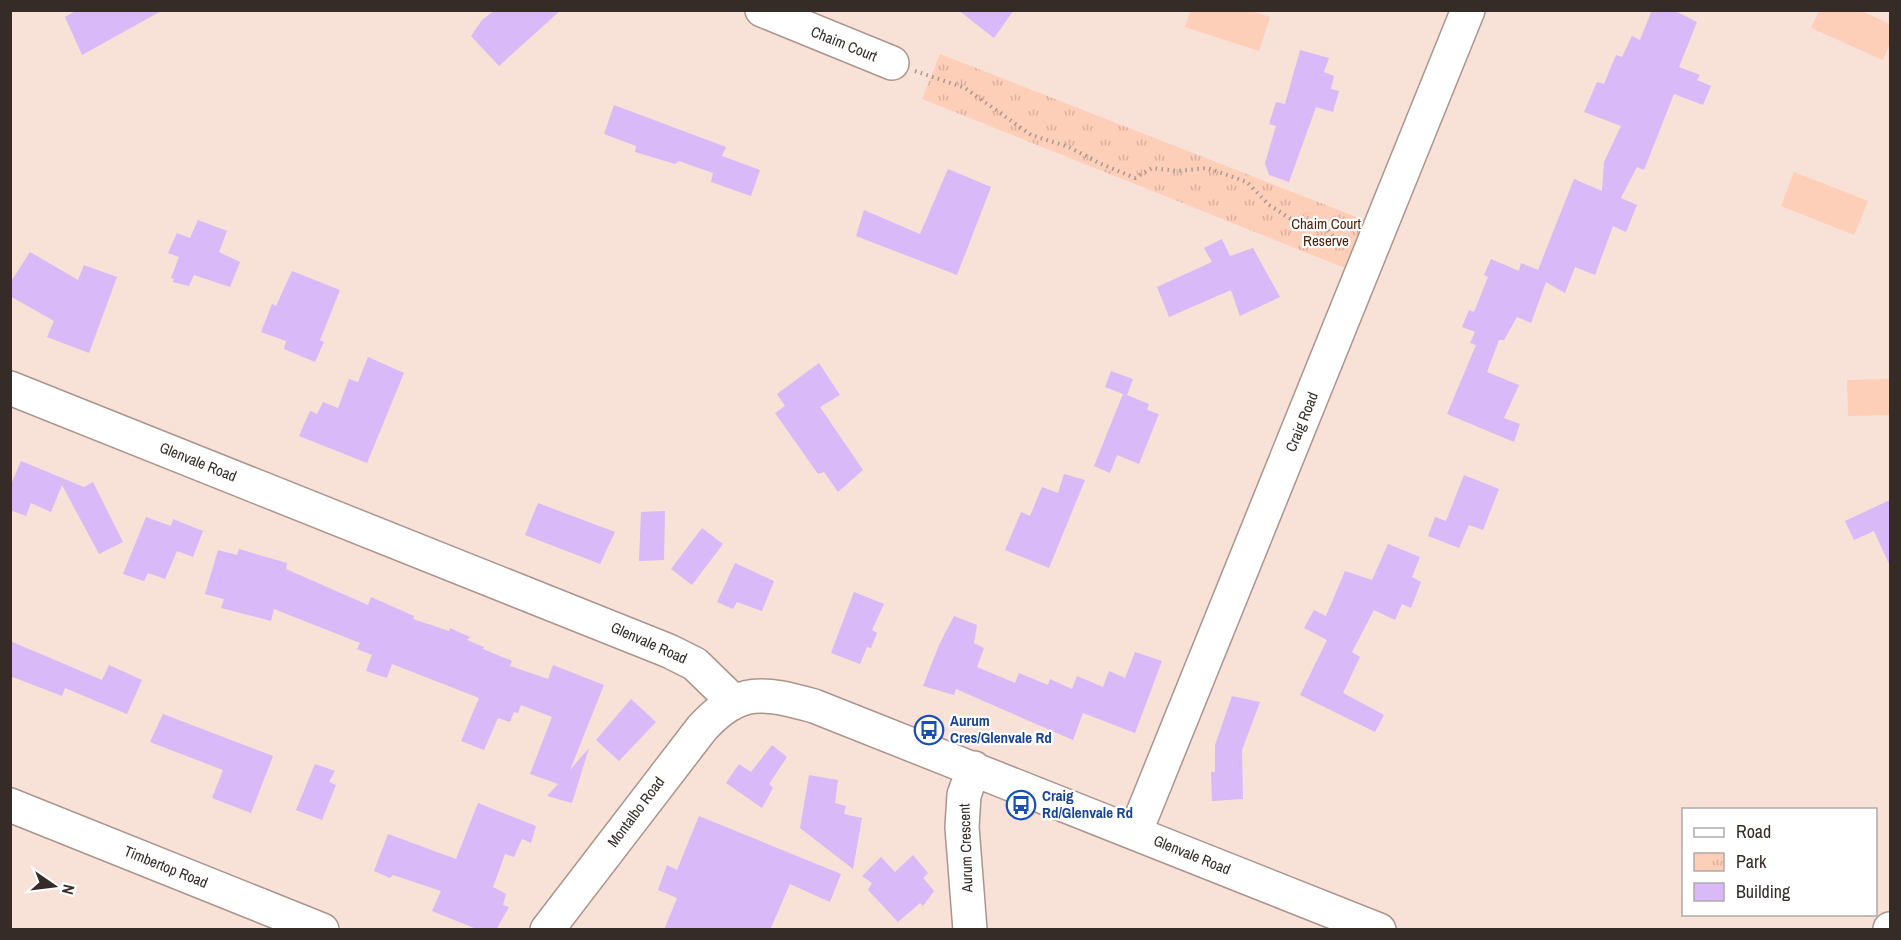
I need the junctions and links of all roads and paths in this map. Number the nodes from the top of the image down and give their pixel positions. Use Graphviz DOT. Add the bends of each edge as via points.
graph roads {
  1 [pos="762,10"];
  2 [pos="1468,10"];
  3 [pos="892,63"];
  4 [pos="1362,270"];
  5 [pos="10,388"];
  6 [pos="733,701"];
  7 [pos="974,768"];
  8 [pos="10,805"];
  9 [pos="1135,833"];
  10 [pos="551,928"];
  11 [pos="322,930"];
  12 [pos="970,930"];
  13 [pos="1379,930"];
  1 -- 3 [label="street, Chaim Court"];
  2 -- 4 [label="street, Craig Road"];
  3 -- 4 [label="path" via="965,88 1031,135 1069,147 1136,178 1152,168 1207,168 1247,182 1269,205 1294,221 1323,225"];
  4 -- 9 [label="street, Craig Road"];
  5 -- 6 [label="street, Glenvale Road" via="669,651 695,664"];
  6 -- 7 [label="street, Glenvale Road" via="761,694 814,705"];
  6 -- 10 [label="street, Montalbo Road" via="698,732"];
  7 -- 9 [label="street, Glenvale Road"];
  7 -- 12 [label="street, Aurum Crescent" via="964,795 962,827"];
  8 -- 11 [label="street, Timbertop Road"];
  9 -- 13 [label="street, Glenvale Road"];
}
